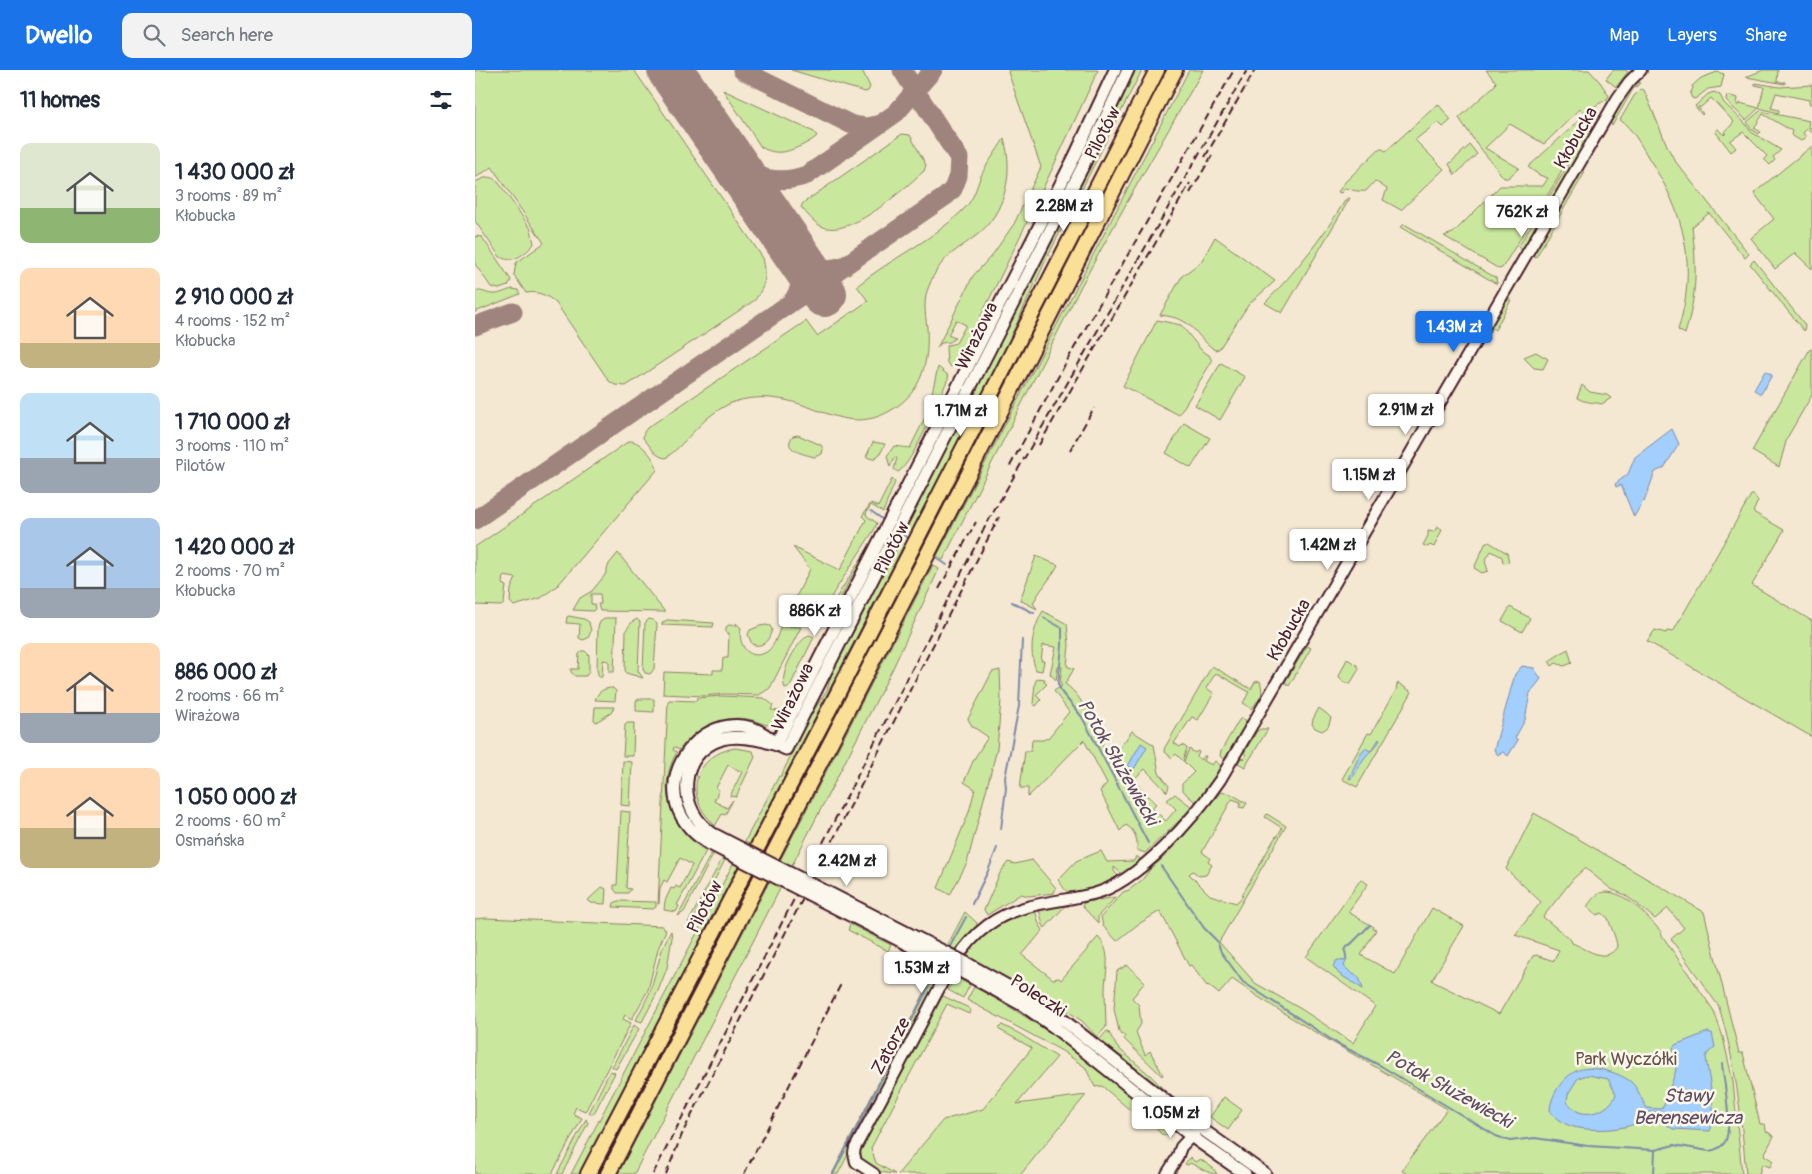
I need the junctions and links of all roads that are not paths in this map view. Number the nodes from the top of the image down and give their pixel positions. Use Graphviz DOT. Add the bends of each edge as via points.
graph roads {
  1 [pos="1115,70"];
  2 [pos="1128,70"];
  3 [pos="1180,70"];
  4 [pos="1641,70"];
  5 [pos="1155,73"];
  6 [pos="1172,76"];
  7 [pos="893,527"];
  8 [pos="781,747"];
  9 [pos="1069,898"];
  10 [pos="1195,1132"];
  11 [pos="589,1174"];
  12 [pos="608,1174"];
  13 [pos="874,1174"];
  14 [pos="1167,1174"];
  15 [pos="1245,1174"];
  16 [pos="1265,1174"];
  1 -- 7 [label="main road, Wirażowa"];
  2 -- 7 [label="main road, Wirażowa" via="965,400"];
  3 -- 6 [label="highway, Pilotów"];
  4 -- 9 [label="street, Kłobucka" via="1614,104 1220,780 1193,816 1137,871 1109,889"];
  5 -- 11 [label="highway, Pilotów"];
  6 -- 12 [label="highway, Pilotów"];
  7 -- 8 [label="main road, Wirażowa"];
  8 -- 10 [label="main road, Poleczki, bridge" via="758,730 744,727 727,727 700,738 689,748 675,781 675,796 686,824 700,838 711,838 966,969 1055,1027"];
  9 -- 13 [label="street, Zatorze" via="1006,914 984,928 965,947 855,1148 856,1162"];
  10 -- 14 [label="street" via="1181,1147"];
  10 -- 15 [label="main road, Poleczki"];
  10 -- 16 [label="main road, Poleczki"];
}
